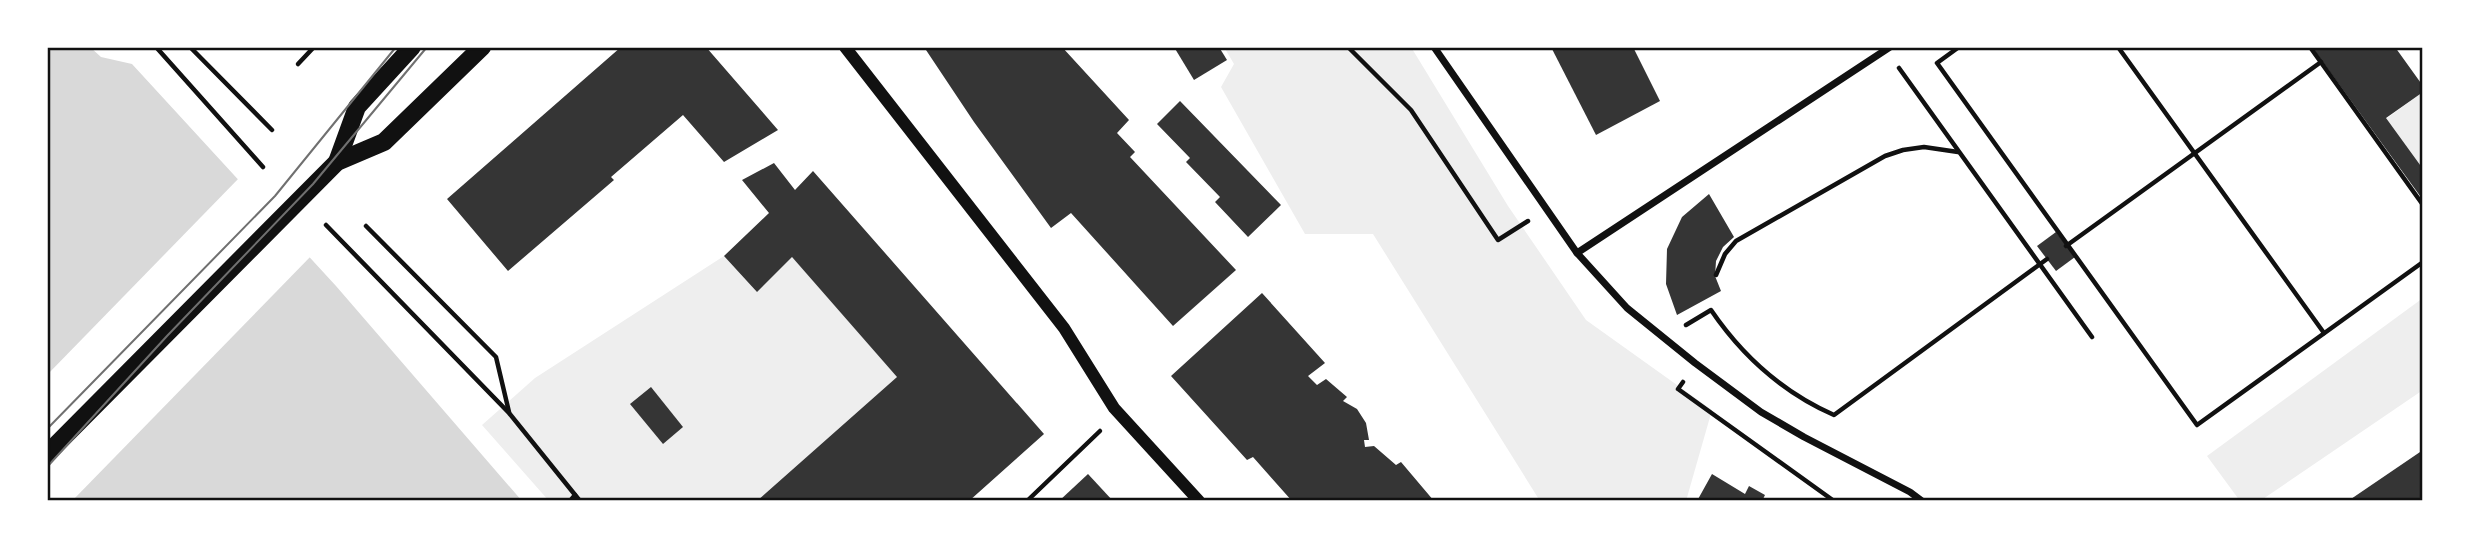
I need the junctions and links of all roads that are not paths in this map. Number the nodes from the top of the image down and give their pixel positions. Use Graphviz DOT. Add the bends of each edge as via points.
graph roads {
  1 [pos="412,47"];
  2 [pos="482,47"];
  3 [pos="845,47"];
  4 [pos="1434,47"];
  5 [pos="1888,49"];
  6 [pos="337,162"];
  7 [pos="1577,253"];
  8 [pos="47,454"];
  9 [pos="1199,501"];
  10 [pos="1922,501"];
  1 -- 6 [label="main road" via="357,107"];
  2 -- 6 [label="main road" via="384,142"];
  3 -- 9 [label="street" via="1064,328 1118,413"];
  4 -- 7 [label="street"];
  5 -- 7 [label="street"];
  6 -- 8 [label="main road"];
  7 -- 10 [label="street" via="1627,308 1761,412"];
}
